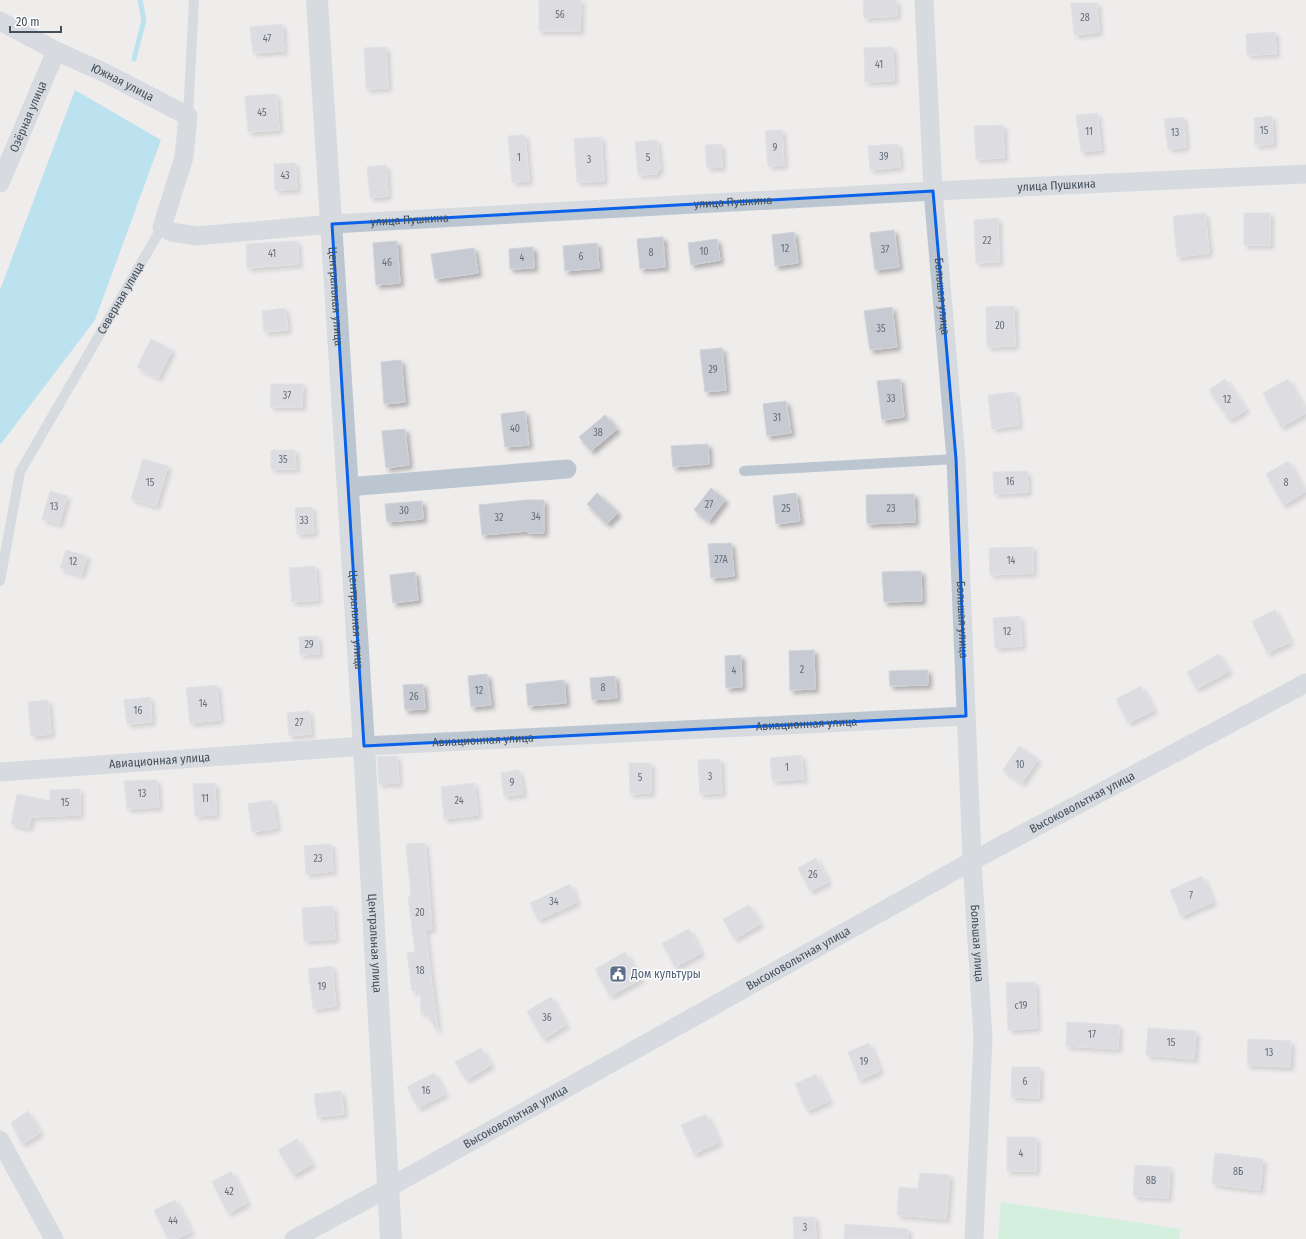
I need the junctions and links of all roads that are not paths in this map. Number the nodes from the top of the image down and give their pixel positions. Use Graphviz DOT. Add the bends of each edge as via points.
graph roads {
  1 [pos="194,0"];
  2 [pos="317,0"];
  3 [pos="924,0"];
  4 [pos="0,19"];
  5 [pos="56,51"];
  6 [pos="188,116"];
  7 [pos="1306,174"];
  8 [pos="0,183"];
  9 [pos="933,191"];
  10 [pos="332,224"];
  11 [pos="162,227"];
  12 [pos="956,459"];
  13 [pos="566,469"];
  14 [pos="744,471"];
  15 [pos="347,487"];
  16 [pos="0,581"];
  17 [pos="1306,683"];
  18 [pos="966,716"];
  19 [pos="364,746"];
  20 [pos="0,772"];
  21 [pos="972,861"];
  22 [pos="0,1140"];
  23 [pos="389,1188"];
  24 [pos="54,1239"];
  25 [pos="294,1239"];
  26 [pos="391,1239"];
  27 [pos="974,1239"];
  1 -- 6 [label="lane, Северная улица"];
  2 -- 10 [label="street, Центральная улица"];
  3 -- 9 [label="street, Большая улица"];
  4 -- 5 [label="street, Южная улица"];
  5 -- 6 [label="street, Южная улица"];
  5 -- 8 [label="street, Озёрная улица"];
  6 -- 11 [label="street, Северная улица" via="184,157"];
  7 -- 9 [label="street, улица Пушкина"];
  9 -- 10 [label="street, улица Пушкина"];
  9 -- 12 [label="street, Большая улица"];
  10 -- 11 [label="street, улица Пушкина" via="197,236 171,232"];
  10 -- 15 [label="street, Центральная улица"];
  11 -- 16 [label="lane, Северная улица" via="20,472"];
  12 -- 14 [label="lane"];
  12 -- 18 [label="street, Большая улица"];
  13 -- 15 [label="street"];
  15 -- 19 [label="street, Центральная улица"];
  17 -- 21 [label="street, Высоковольтная улица"];
  18 -- 19 [label="street, Авиационная улица"];
  18 -- 21 [label="street, Большая улица"];
  19 -- 20 [label="street, Авиационная улица"];
  19 -- 23 [label="street, Центральная улица"];
  21 -- 23 [label="street, Высоковольтная улица"];
  21 -- 27 [label="street, Большая улица" via="983,1038"];
  22 -- 24 [label="street"];
  23 -- 25 [label="street, Высоковольтная улица"];
  23 -- 26 [label="street, Центральная улица"];
}
